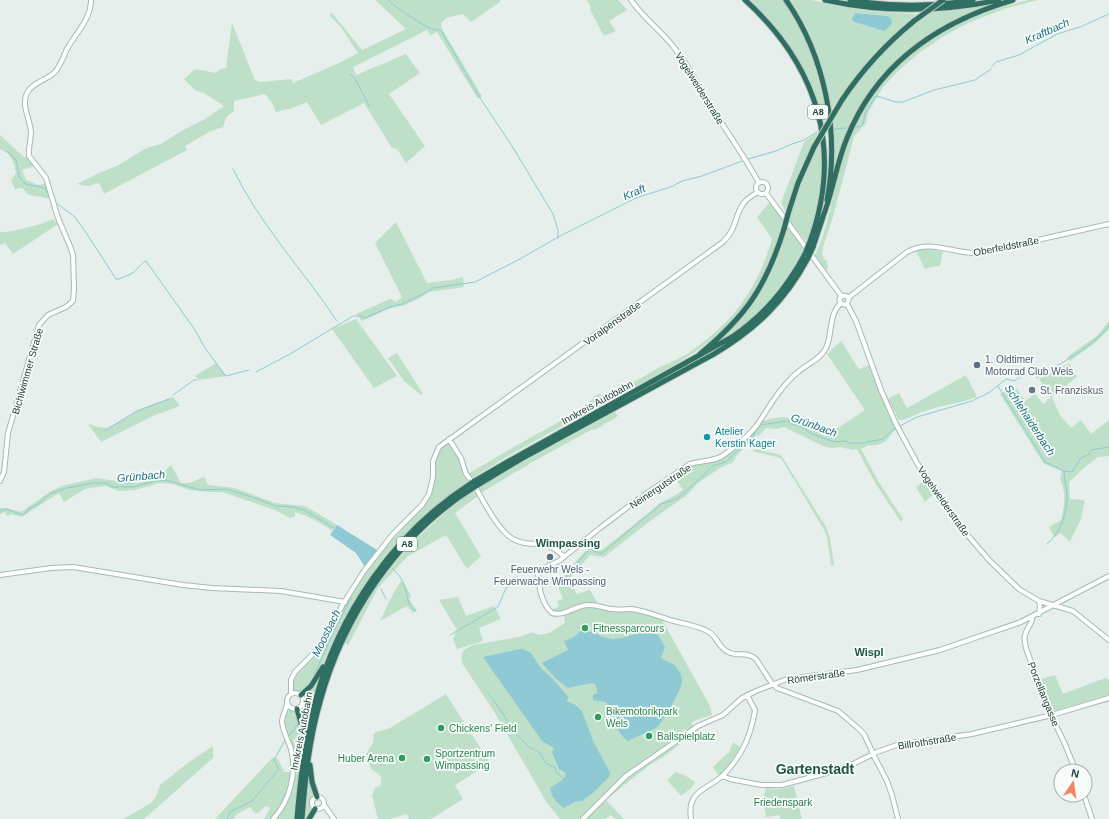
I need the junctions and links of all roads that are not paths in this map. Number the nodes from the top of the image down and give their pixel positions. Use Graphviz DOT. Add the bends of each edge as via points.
graph roads {
  1 [pos="91,0"];
  2 [pos="631,0"];
  3 [pos="745,0"];
  4 [pos="786,0"];
  5 [pos="825,0"];
  6 [pos="850,0"];
  7 [pos="943,0"];
  8 [pos="973,0"];
  9 [pos="999,0"];
  10 [pos="1013,0"];
  11 [pos="759,183"];
  12 [pos="758,192"];
  13 [pos="766,193"];
  14 [pos="822,219"];
  15 [pos="1109,224"];
  16 [pos="811,246"];
  17 [pos="807,256"];
  18 [pos="842,297"];
  19 [pos="848,298"];
  20 [pos="841,303"];
  21 [pos="847,304"];
  22 [pos="689,362"];
  23 [pos="614,406"];
  24 [pos="449,439"];
  25 [pos="0,481"];
  26 [pos="473,485"];
  27 [pos="564,557"];
  28 [pos="0,575"];
  29 [pos="1109,576"];
  30 [pos="345,602"];
  31 [pos="1039,602"];
  32 [pos="1052,605"];
  33 [pos="1039,614"];
  34 [pos="1033,616"];
  35 [pos="1109,640"];
  36 [pos="329,658"];
  37 [pos="772,684"];
  38 [pos="296,694"];
  39 [pos="748,695"];
  40 [pos="1109,698"];
  41 [pos="287,704"];
  42 [pos="291,708"];
  43 [pos="297,709"];
  44 [pos="285,712"];
  45 [pos="1052,715"];
  46 [pos="873,754"];
  47 [pos="307,755"];
  48 [pos="1073,763"];
  49 [pos="724,776"];
  50 [pos="317,797"];
  51 [pos="1087,803"];
  52 [pos="323,807"];
  53 [pos="315,809"];
  54 [pos="273,819"];
  55 [pos="297,819"];
  56 [pos="302,819"];
  57 [pos="309,819"];
  58 [pos="334,819"];
  59 [pos="583,819"];
  60 [pos="691,819"];
  61 [pos="898,819"];
  62 [pos="1092,819"];
  1 -- 25 [label="street, Bichlwimmer Straße" via="87,17 59,67 29,89 25,98 31,132 29,156 46,178 70,246 74,288 72,302 48,315 39,325 8,433 4,472"];
  2 -- 11 [label="street, Vogelweiderstraße" via="681,56"];
  3 -- 16 [label="highway, Innkreis Autobahn / A8" via="788,47 806,78 818,111 824,146 825,178"];
  4 -- 14 [label="highway, Innkreis Autobahn / A8" via="814,56 822,79 828,112 831,166"];
  5 -- 9 [label="highway" via="866,7 910,10 966,6"];
  6 -- 8 [label="highway" via="928,5"];
  7 -- 22 [label="highway, bridge" via="914,21 877,56 842,100 814,147 798,184 773,262 758,291 738,319"];
  10 -- 14 [label="highway" via="944,27 914,48 887,74 868,98 843,147"];
  11 -- 12 [label="street" via="756,188"];
  11 -- 13 [label="street" via="767,184"];
  12 -- 13 [label="street"];
  12 -- 24 [label="street, Voralpenstraße" via="741,206 732,231 718,247"];
  13 -- 18 [label="street"];
  14 -- 16 [label="highway, Innkreis Autobahn / A8"];
  15 -- 19 [label="street, Oberfeldstraße" via="980,253 930,246 918,247 907,252"];
  16 -- 17 [label="highway, Innkreis Autobahn / A8, bridge"];
  17 -- 22 [label="highway, Innkreis Autobahn / A8" via="775,300 760,315 732,337"];
  17 -- 23 [label="highway, Innkreis Autobahn / A8" via="792,285 780,301 742,336 714,354"];
  18 -- 19 [label="street"];
  18 -- 20 [label="street"];
  19 -- 21 [label="street"];
  20 -- 21 [label="street"];
  20 -- 27 [label="street, Neinergutstraße" via="834,312 828,343 822,354 784,385 754,428 726,454 688,466 631,505"];
  21 -- 31 [label="street, Vogelweiderstraße" via="858,325 881,390 917,463 965,533 1014,586"];
  22 -- 23 [label="highway, Innkreis Autobahn / A8"];
  23 -- 26 [label="highway, Innkreis Autobahn / A8" via="509,461"];
  24 -- 26 [label="street"];
  24 -- 30 [label="street, Voralpenstraße" via="436,451 431,489 422,505 378,551"];
  26 -- 27 [label="street" via="497,521 513,539 547,544"];
  26 -- 36 [label="highway, Innkreis Autobahn / A8" via="429,515 393,552 358,601"];
  26 -- 47 [label="highway, Innkreis Autobahn / A8" via="413,537 382,574 364,601 342,640 331,668"];
  27 -- 37 [label="street, Neinergutstraße" via="538,573 543,598 550,611 562,614 585,605 614,610 632,609 708,631 728,652 753,656"];
  28 -- 30 [label="street" via="73,567 183,585 281,591"];
  29 -- 32 [label="street, Römerstraße"];
  30 -- 38 [label="street, Voralpenstraße" via="321,646 294,672 291,680"];
  31 -- 32 [label="street, Vogelweiderstraße"];
  31 -- 33 [label="street"];
  32 -- 33 [label="street, Römerstraße"];
  32 -- 35 [label="street, Vogelweiderstraße" via="1073,611"];
  33 -- 34 [label="street, Römerstraße"];
  34 -- 37 [label="street, Römerstraße" via="925,654 857,670"];
  34 -- 45 [label="street, Porzellangasse" via="1025,631 1024,641"];
  36 -- 38 [label="highway" via="306,692"];
  36 -- 47 [label="highway, Innkreis Autobahn / A8" via="315,702"];
  37 -- 39 [label="street, Römerstraße"];
  37 -- 46 [label="street" via="784,692 840,712 864,734"];
  38 -- 41 [label="street" via="287,698"];
  38 -- 43 [label="street" via="303,698 301,707"];
  39 -- 49 [label="street" via="755,710 748,739"];
  39 -- 59 [label="street, Römerstraße" via="723,715 697,726 626,776"];
  40 -- 45 [label="street, Billrothstraße"];
  41 -- 42 [label="street"];
  41 -- 44 [label="street"];
  42 -- 43 [label="street"];
  42 -- 44 [label="street"];
  43 -- 47 [label="highway"];
  44 -- 54 [label="street" via="282,723 292,755 292,775 287,799"];
  45 -- 46 [label="street, Billrothstraße" via="972,734 903,744"];
  45 -- 48 [label="street, Porzellangasse"];
  46 -- 49 [label="street, Billrothstraße" via="834,771 782,785 761,785"];
  46 -- 61 [label="street" via="889,787"];
  47 -- 50 [label="highway"];
  47 -- 55 [label="highway, Innkreis Autobahn / A8"];
  47 -- 56 [label="highway, Innkreis Autobahn / A8"];
  49 -- 60 [label="street" via="694,797 690,808"];
  50 -- 52 [label="street" via="324,800"];
  50 -- 53 [label="street" via="312,802"];
  51 -- 62 [label="street"];
  52 -- 53 [label="street"];
  52 -- 58 [label="street"];
  53 -- 57 [label="highway"];
}
